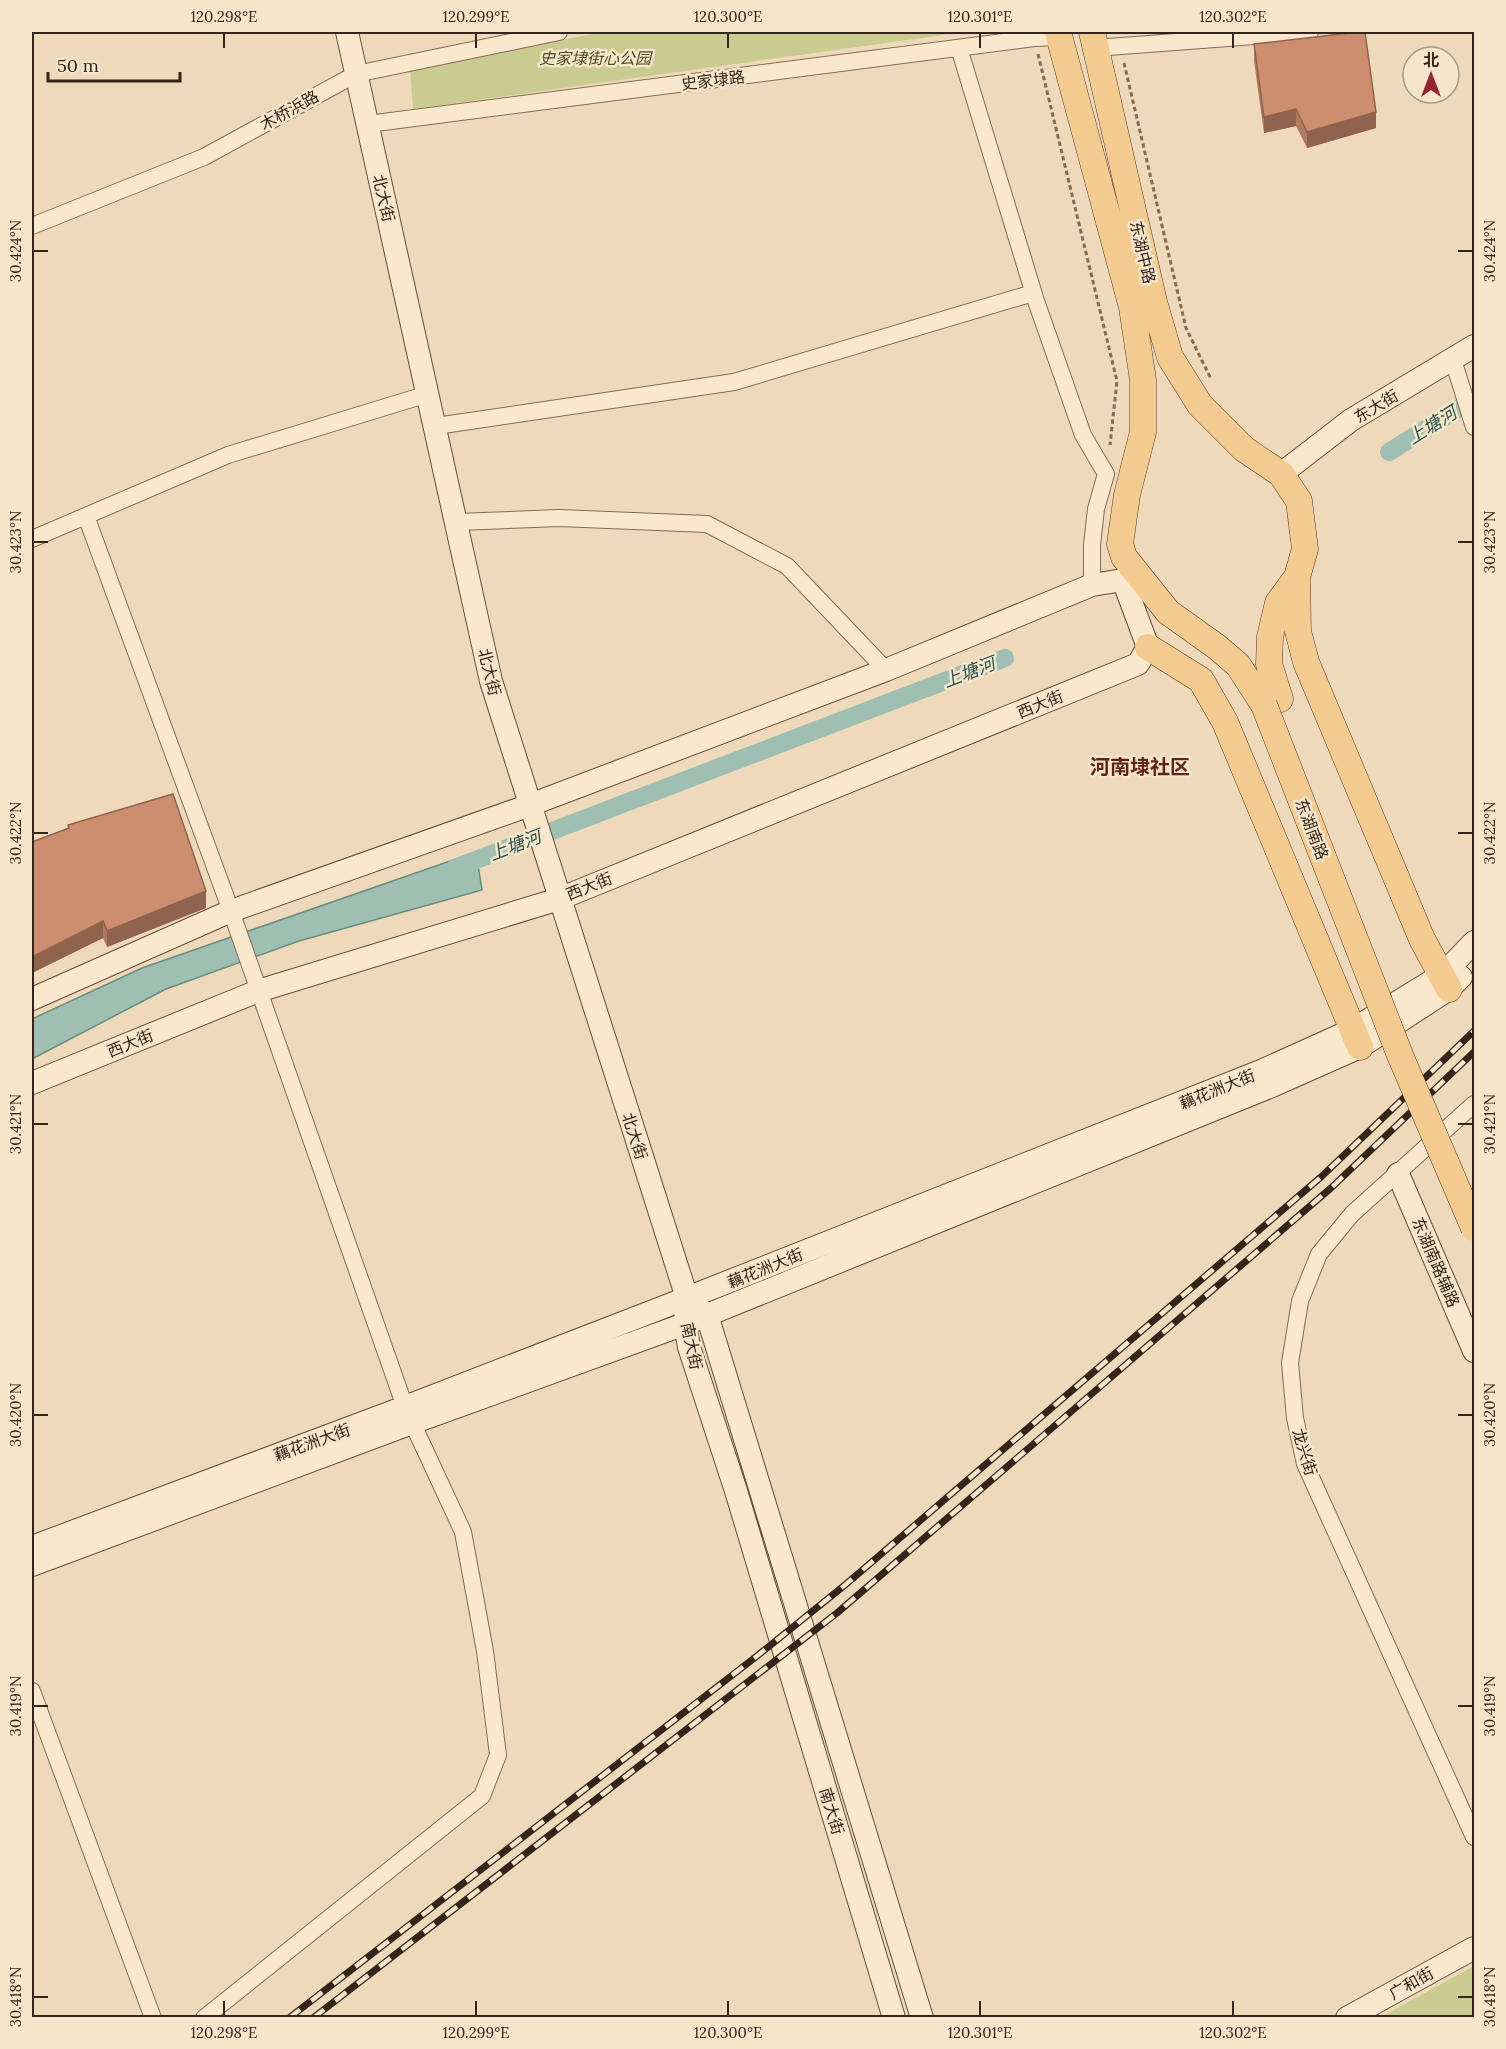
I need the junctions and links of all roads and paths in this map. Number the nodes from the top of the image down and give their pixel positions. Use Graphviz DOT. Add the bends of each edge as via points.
graph roads {
  1 [pos="347,32"];
  2 [pos="559,32"];
  3 [pos="1310,32"];
  4 [pos="1050,36"];
  5 [pos="1102,42"];
  6 [pos="959,48"];
  7 [pos="356,74"];
  8 [pos="368,124"];
  9 [pos="32,226"];
  10 [pos="1033,293"];
  11 [pos="1474,346"];
  12 [pos="1453,360"];
  13 [pos="1215,388"];
  14 [pos="428,394"];
  15 [pos="436,426"];
  16 [pos="1474,427"];
  17 [pos="1136,466"];
  18 [pos="1106,474"];
  19 [pos="1281,474"];
  20 [pos="86,516"];
  21 [pos="457,522"];
  22 [pos="32,539"];
  23 [pos="1129,575"];
  24 [pos="1297,577"];
  25 [pos="1092,585"];
  26 [pos="1143,655"];
  27 [pos="886,670"];
  28 [pos="1272,702"];
  29 [pos="530,805"];
  30 [pos="559,898"];
  31 [pos="231,911"];
  32 [pos="1474,942"];
  33 [pos="1474,963"];
  34 [pos="1445,982"];
  35 [pos="258,991"];
  36 [pos="32,999"];
  37 [pos="1356,1038"];
  38 [pos="32,1083"];
  39 [pos="1474,1104"];
  40 [pos="1398,1174"];
  41 [pos="1474,1190"];
  42 [pos="1474,1228"];
  43 [pos="687,1298"];
  44 [pos="707,1315"];
  45 [pos="685,1324"];
  46 [pos="1474,1351"];
  47 [pos="409,1415"];
  48 [pos="32,1547"];
  49 [pos="32,1565"];
  50 [pos="32,1691"];
  51 [pos="1474,1838"];
  52 [pos="1474,1948"];
  53 [pos="153,2018"];
  54 [pos="204,2018"];
  55 [pos="894,2018"];
  56 [pos="922,2018"];
  57 [pos="1347,2018"];
  1 -- 7 [label="main road, 北大街"];
  2 -- 7 [label="street, 木桥浜路"];
  3 -- 5 [label="street"];
  4 -- 6 [label="street, 史家埭路"];
  4 -- 17 [label="main road, 东湖中路" via="1132,307 1143,381 1143,432"];
  4 -- 18 [label="path" via="1117,381"];
  5 -- 13 [label="path" via="1186,328"];
  5 -- 19 [label="main road, 东湖中路" via="1154,303 1170,357 1200,405 1244,449"];
  6 -- 8 [label="street, 史家埭路"];
  6 -- 10 [label="street"];
  7 -- 8 [label="main road, 北大街"];
  7 -- 9 [label="street, 木桥浜路" via="204,157"];
  8 -- 14 [label="main road, 北大街"];
  10 -- 15 [label="street" via="734,382"];
  10 -- 18 [label="street" via="1083,435"];
  11 -- 12 [label="main road, 东大街"];
  12 -- 16 [label="street"];
  12 -- 19 [label="main road, 东大街" via="1351,420"];
  14 -- 15 [label="main road, 北大街"];
  14 -- 20 [label="street" via="228,455"];
  15 -- 21 [label="main road, 北大街"];
  17 -- 23 [label="main road, 东湖南路" via="1120,544"];
  18 -- 25 [label="street" via="1096,508"];
  19 -- 24 [label="main road" via="1299,501 1305,549"];
  20 -- 22 [label="street"];
  20 -- 31 [label="street"];
  21 -- 27 [label="street" via="559,518 707,524 787,566"];
  21 -- 29 [label="main road, 北大街" via="491,681"];
  23 -- 25 [label="main road"];
  23 -- 26 [label="main road"];
  23 -- 28 [label="main road, 东湖南路" via="1168,612 1217,646"];
  24 -- 28 [label="main road, 东湖南路" via="1278,603 1270,637"];
  24 -- 34 [label="main road" via="1298,631 1306,662 1422,939"];
  25 -- 27 [label="main road"];
  26 -- 30 [label="main road, 西大街"];
  26 -- 37 [label="main road" via="1202,680 1225,722"];
  27 -- 29 [label="main road"];
  28 -- 41 [label="main road, 东湖南路"];
  28 -- 42 [label="main road, 东湖南路, bridge" via="1400,1054"];
  29 -- 30 [label="main road, 北大街"];
  29 -- 31 [label="main road"];
  30 -- 35 [label="main road, 西大街"];
  30 -- 43 [label="main road, 北大街"];
  31 -- 35 [label="street"];
  31 -- 36 [label="main road"];
  32 -- 34 [label="main road, 藕花洲大街"];
  33 -- 34 [label="main road, 藕花洲大街"];
  34 -- 37 [label="main road, 藕花洲大街"];
  35 -- 38 [label="main road, 西大街"];
  35 -- 47 [label="street"];
  37 -- 43 [label="main road, 藕花洲大街" via="1261,1071"];
  37 -- 44 [label="main road, 藕花洲大街" via="1272,1086"];
  39 -- 40 [label="street, 龙兴街"];
  40 -- 46 [label="main road, 东湖南路辅路"];
  40 -- 51 [label="street, 龙兴街" via="1352,1214 1319,1254 1300,1301 1290,1363 1295,1418 1305,1464"];
  43 -- 44 [label="main road, 南大街"];
  43 -- 45 [label="main road, 南大街"];
  43 -- 47 [label="main road, 藕花洲大街"];
  44 -- 45 [label="main road, 藕花洲大街"];
  44 -- 56 [label="main road, 南大街"];
  45 -- 47 [label="main road, 藕花洲大街"];
  45 -- 55 [label="main road, 南大街"];
  47 -- 48 [label="main road, 藕花洲大街"];
  47 -- 49 [label="main road, 藕花洲大街"];
  47 -- 54 [label="street" via="463,1532 485,1651 498,1755 482,1796"];
  50 -- 53 [label="street"];
  52 -- 57 [label="main road, 广和街"];
}
